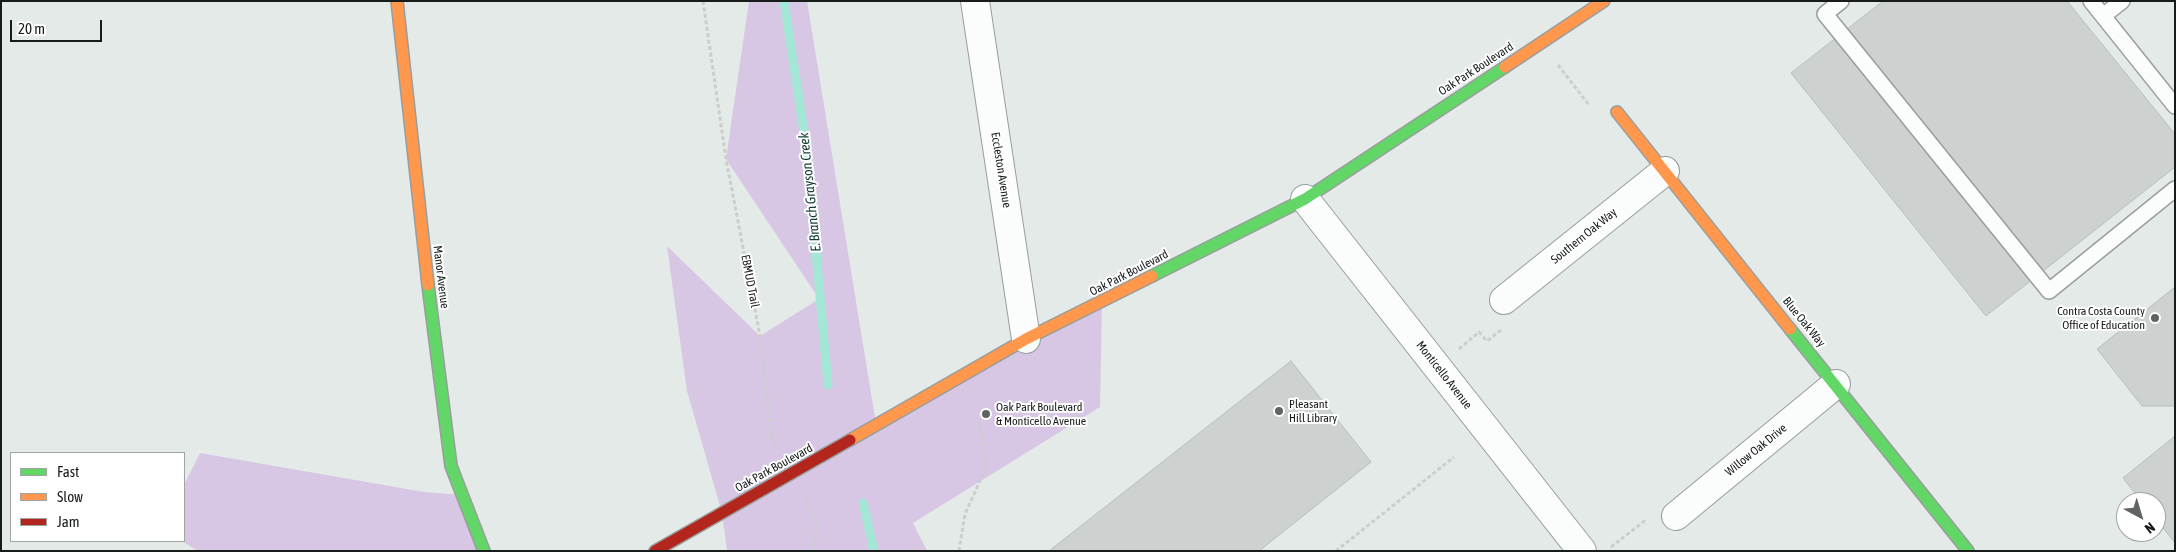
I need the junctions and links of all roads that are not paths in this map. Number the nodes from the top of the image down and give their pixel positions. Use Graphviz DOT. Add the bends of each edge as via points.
graph roads {
  1 [pos="397,1"];
  2 [pos="975,1"];
  3 [pos="1604,1"];
  4 [pos="1841,1"];
  5 [pos="2091,1"];
  6 [pos="2122,1"];
  7 [pos="2103,16"];
  8 [pos="2175,106"];
  9 [pos="1617,112"];
  10 [pos="1665,171"];
  11 [pos="2175,189"];
  12 [pos="1305,199"];
  13 [pos="1504,300"];
  14 [pos="1026,339"];
  15 [pos="1836,384"];
  16 [pos="1676,516"];
  17 [pos="484,551"];
  18 [pos="656,551"];
  19 [pos="1582,551"];
  20 [pos="1968,551"];
  1 -- 17 [label="street, Manor Avenue" via="451,466"];
  2 -- 14 [label="street, Eccleston Avenue"];
  3 -- 12 [label="street, Oak Park Boulevard"];
  4 -- 11 [label="lane" via="1826,14 2049,291"];
  5 -- 7 [label="lane"];
  6 -- 7 [label="lane"];
  7 -- 8 [label="lane"];
  9 -- 10 [label="street, Blue Oak Way"];
  10 -- 13 [label="street, Southern Oak Way"];
  10 -- 15 [label="street, Blue Oak Way"];
  12 -- 14 [label="street, Oak Park Boulevard"];
  12 -- 19 [label="street, Monticello Avenue"];
  14 -- 18 [label="street, Oak Park Boulevard"];
  15 -- 16 [label="street, Willow Oak Drive"];
  15 -- 20 [label="street, Blue Oak Way"];
}
